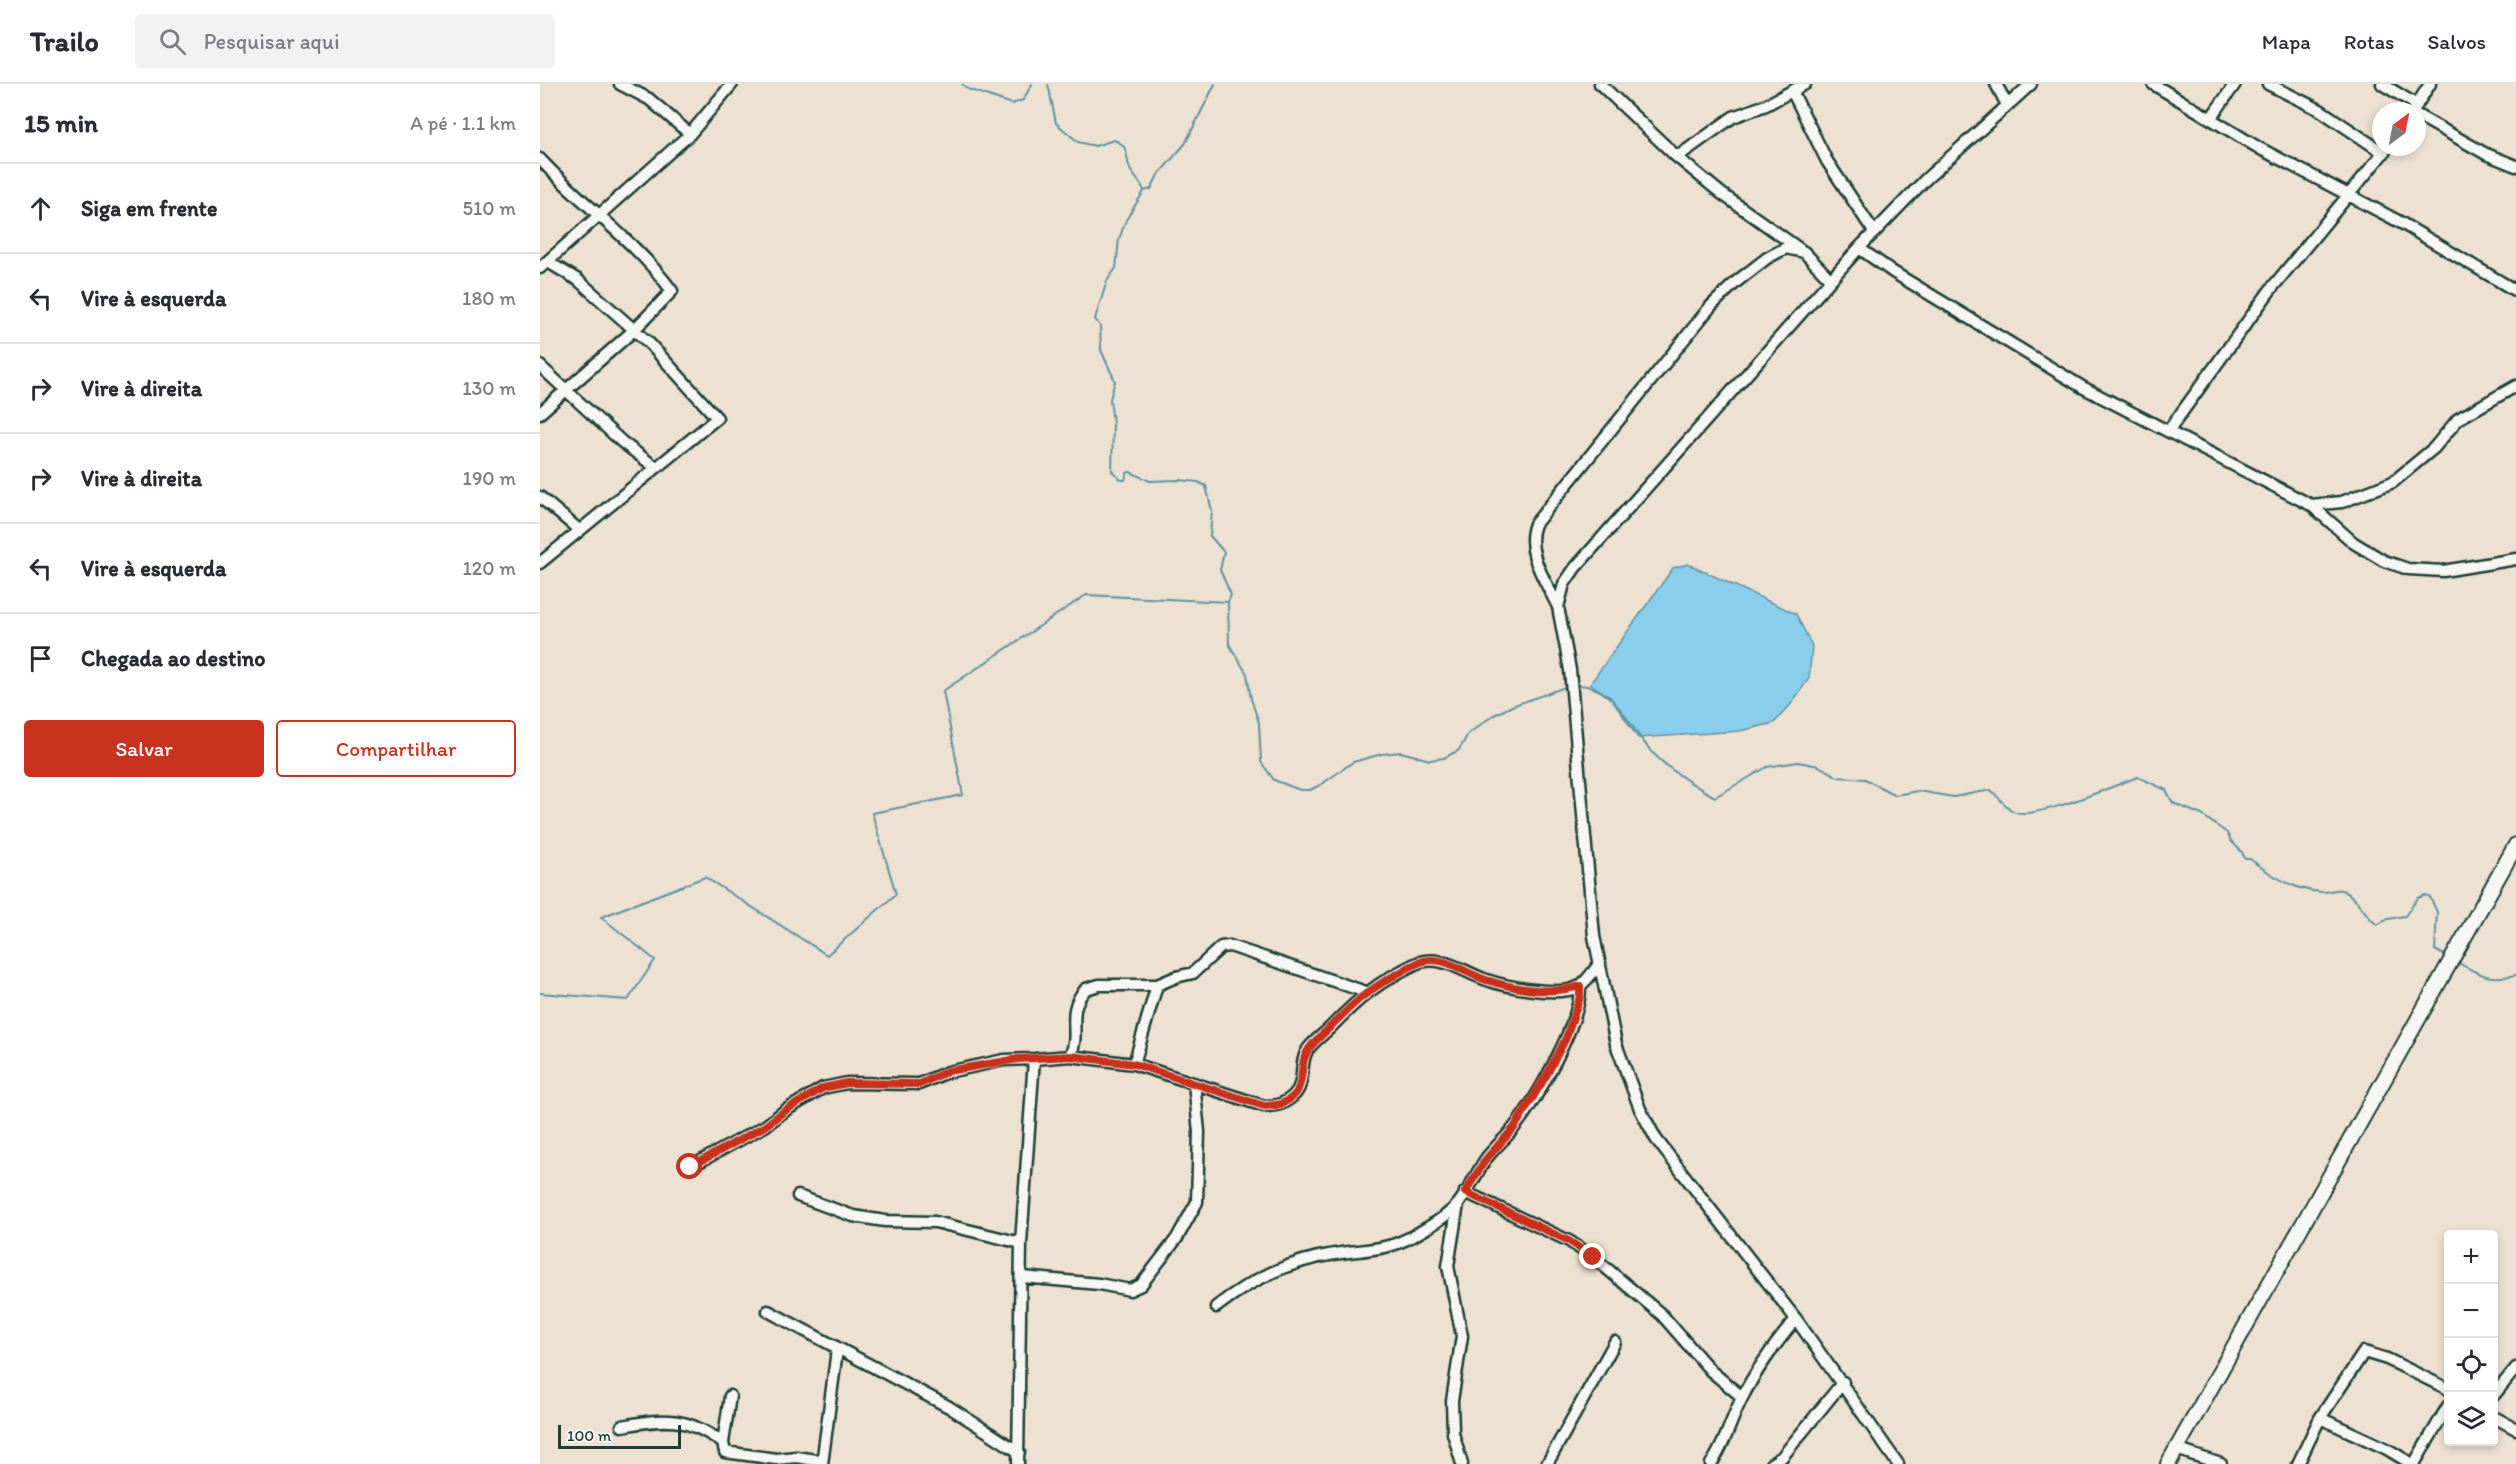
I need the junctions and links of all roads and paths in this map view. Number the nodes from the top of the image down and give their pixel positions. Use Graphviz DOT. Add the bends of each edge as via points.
graph roads {
  1 [pos="620,84"];
  2 [pos="732,84"];
  3 [pos="1600,84"];
  4 [pos="1805,84"];
  5 [pos="1996,84"];
  6 [pos="2031,84"];
  7 [pos="2153,84"];
  8 [pos="2235,84"];
  9 [pos="2268,84"];
  10 [pos="2382,84"];
  11 [pos="2430,84"];
  12 [pos="1792,91"];
  13 [pos="2404,102"];
  14 [pos="2420,102"];
  15 [pos="2007,105"];
  16 [pos="2211,118"];
  17 [pos="2426,118"];
  18 [pos="690,134"];
  19 [pos="2372,142"];
  20 [pos="2381,156"];
  21 [pos="1677,157"];
  22 [pos="540,159"];
  23 [pos="2516,166"];
  24 [pos="2350,196"];
  25 [pos="597,215"];
  26 [pos="1874,232"];
  27 [pos="1859,248"];
  28 [pos="1804,252"];
  29 [pos="544,265"];
  30 [pos="1830,279"];
  31 [pos="2516,291"];
  32 [pos="633,330"];
  33 [pos="540,366"];
  34 [pos="2516,386"];
  35 [pos="564,391"];
  36 [pos="540,412"];
  37 [pos="2169,430"];
  38 [pos="622,442"];
  39 [pos="655,467"];
  40 [pos="638,480"];
  41 [pos="540,497"];
  42 [pos="2312,505"];
  43 [pos="579,530"];
  44 [pos="2516,559"];
  45 [pos="540,563"];
  46 [pos="1558,607"];
  47 [pos="2516,845"];
  48 [pos="1600,963"];
  49 [pos="1157,986"];
  50 [pos="1580,986"];
  51 [pos="1366,992"];
  52 [pos="1070,1056"];
  53 [pos="1034,1059"];
  54 [pos="1134,1064"];
  55 [pos="1194,1083"];
  56 [pos="690,1167"];
  57 [pos="1465,1192"];
  58 [pos="798,1196"];
  59 [pos="1458,1204"];
  60 [pos="1021,1243"];
  61 [pos="1022,1277"];
  62 [pos="1216,1307"];
  63 [pos="768,1311"];
  64 [pos="1796,1319"];
  65 [pos="1615,1342"];
  66 [pos="837,1350"];
  67 [pos="2516,1368"];
  68 [pos="1843,1382"];
  69 [pos="2444,1387"];
  70 [pos="2496,1392"];
  71 [pos="730,1396"];
  72 [pos="1742,1397"];
  73 [pos="2444,1413"];
  74 [pos="2320,1418"];
  75 [pos="2498,1419"];
  76 [pos="622,1426"];
  77 [pos="2516,1429"];
  78 [pos="723,1443"];
  79 [pos="2176,1449"];
  80 [pos="1019,1452"];
  81 [pos="822,1462"];
  82 [pos="1018,1464"];
  83 [pos="1462,1464"];
  84 [pos="1546,1464"];
  85 [pos="1711,1464"];
  86 [pos="1771,1464"];
  87 [pos="1898,1464"];
  88 [pos="2168,1464"];
  89 [pos="2221,1464"];
  90 [pos="2298,1464"];
  91 [pos="2413,1464"];
  1 -- 18 [label="street" via="649,99"];
  2 -- 18 [label="street"];
  3 -- 21 [label="street"];
  4 -- 12 [label="street"];
  5 -- 15 [label="street"];
  6 -- 15 [label="street"];
  7 -- 16 [label="street"];
  8 -- 16 [label="street"];
  9 -- 19 [label="street"];
  10 -- 13 [label="street"];
  11 -- 14 [label="street"];
  12 -- 21 [label="street" via="1733,117"];
  12 -- 26 [label="street" via="1827,161"];
  15 -- 26 [label="street"];
  16 -- 24 [label="street"];
  17 -- 23 [label="street" via="2486,154"];
  18 -- 25 [label="street"];
  20 -- 24 [label="street"];
  21 -- 28 [label="street"];
  22 -- 25 [label="street"];
  24 -- 31 [label="street"];
  24 -- 37 [label="street" via="2271,289"];
  25 -- 29 [label="street"];
  25 -- 32 [label="street" via="619,231 672,291"];
  26 -- 27 [label="street"];
  27 -- 30 [label="street"];
  27 -- 37 [label="street" via="2084,388"];
  28 -- 30 [label="street"];
  28 -- 46 [label="street" via="1786,248 1767,258 1711,306 1535,524 1532,552"];
  29 -- 32 [label="street" via="579,280"];
  30 -- 46 [label="street" via="1575,568 1564,584"];
  32 -- 35 [label="street"];
  32 -- 39 [label="street" via="717,418"];
  33 -- 35 [label="street"];
  34 -- 42 [label="street" via="2458,419 2434,448 2393,482 2342,502"];
  35 -- 36 [label="street"];
  35 -- 38 [label="street"];
  37 -- 42 [label="street"];
  38 -- 39 [label="street"];
  38 -- 40 [label="street" via="641,468"];
  39 -- 40 [label="street"];
  40 -- 43 [label="street"];
  41 -- 43 [label="street"];
  42 -- 44 [label="street" via="2354,543 2384,561 2408,569 2444,571"];
  43 -- 45 [label="street"];
  46 -- 48 [label="street" via="1570,670 1594,936"];
  47 -- 79 [label="main road"];
  48 -- 50 [label="street"];
  48 -- 64 [label="street" via="1617,1044 1640,1109 1656,1139"];
  49 -- 51 [label="street" via="1193,973 1221,947 1230,946"];
  49 -- 52 [label="street" via="1099,985 1086,989 1073,1012"];
  49 -- 54 [label="street"];
  50 -- 51 [label="street" via="1520,989 1430,960 1417,963"];
  50 -- 57 [label="street" via="1566,1038 1546,1076 1514,1128 1486,1159"];
  51 -- 55 [label="street" via="1309,1048 1301,1084 1279,1106 1264,1106"];
  52 -- 53 [label="street"];
  52 -- 54 [label="street"];
  53 -- 56 [label="street" via="1005,1060 948,1071 920,1084 847,1083 823,1088 765,1126"];
  53 -- 60 [label="street"];
  54 -- 55 [label="street"];
  55 -- 61 [label="street" via="1199,1132 1197,1202 1177,1238 1141,1285 1130,1290"];
  57 -- 59 [label="street"];
  57 -- 72 [label="street" via="1569,1241 1593,1257 1662,1315 1711,1371"];
  58 -- 60 [label="street" via="853,1216 935,1222"];
  59 -- 62 [label="street" via="1399,1243 1332,1254 1270,1271"];
  59 -- 83 [label="street" via="1448,1266 1462,1336 1452,1401 1453,1433"];
  60 -- 61 [label="street"];
  61 -- 80 [label="street"];
  63 -- 66 [label="street"];
  64 -- 68 [label="street"];
  64 -- 72 [label="street"];
  65 -- 84 [label="street"];
  66 -- 80 [label="street" via="949,1407"];
  66 -- 81 [label="street"];
  67 -- 70 [label="street"];
  68 -- 86 [label="street" via="1782,1457"];
  68 -- 87 [label="street"];
  69 -- 74 [label="street" via="2364,1352"];
  71 -- 78 [label="street"];
  72 -- 85 [label="street" via="1720,1452"];
  73 -- 91 [label="street"];
  74 -- 90 [label="street"];
  74 -- 91 [label="street"];
  75 -- 77 [label="street"];
  76 -- 78 [label="street" via="674,1420 706,1431"];
  78 -- 81 [label="street" via="725,1452"];
  79 -- 88 [label="main road"];
  79 -- 89 [label="street"];
  80 -- 82 [label="street"];
}
